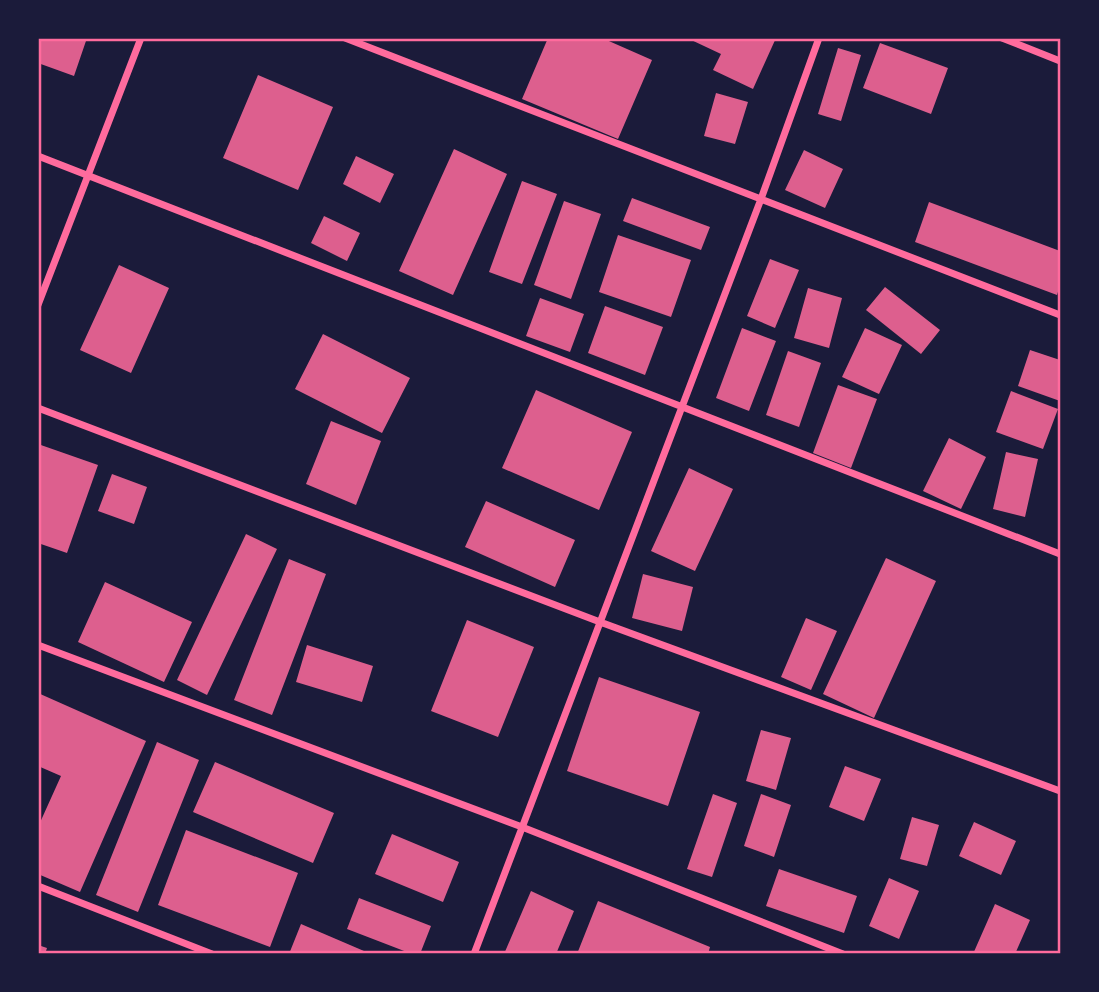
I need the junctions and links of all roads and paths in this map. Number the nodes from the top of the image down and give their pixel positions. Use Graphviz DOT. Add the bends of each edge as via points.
graph roads {
  1 [pos="141,38"];
  2 [pos="345,38"];
  3 [pos="819,38"];
  4 [pos="1002,38"];
  5 [pos="1060,61"];
  6 [pos="38,156"];
  7 [pos="89,173"];
  8 [pos="761,199"];
  9 [pos="38,305"];
  10 [pos="1060,315"];
  11 [pos="683,406"];
  12 [pos="38,408"];
  13 [pos="1060,554"];
  14 [pos="600,622"];
  15 [pos="38,645"];
  16 [pos="1060,791"];
  17 [pos="522,827"];
  18 [pos="38,886"];
  19 [pos="212,954"];
  20 [pos="474,954"];
  21 [pos="843,954"];
  1 -- 7 [label="street"];
  2 -- 8 [label="street"];
  3 -- 8 [label="street"];
  4 -- 5 [label="street"];
  6 -- 7 [label="street"];
  7 -- 9 [label="street"];
  7 -- 11 [label="street"];
  8 -- 10 [label="street"];
  8 -- 11 [label="street"];
  11 -- 13 [label="street"];
  11 -- 14 [label="street"];
  12 -- 14 [label="street"];
  14 -- 16 [label="street"];
  14 -- 17 [label="street"];
  15 -- 17 [label="street"];
  17 -- 20 [label="street"];
  17 -- 21 [label="street"];
  18 -- 19 [label="street"];
}
